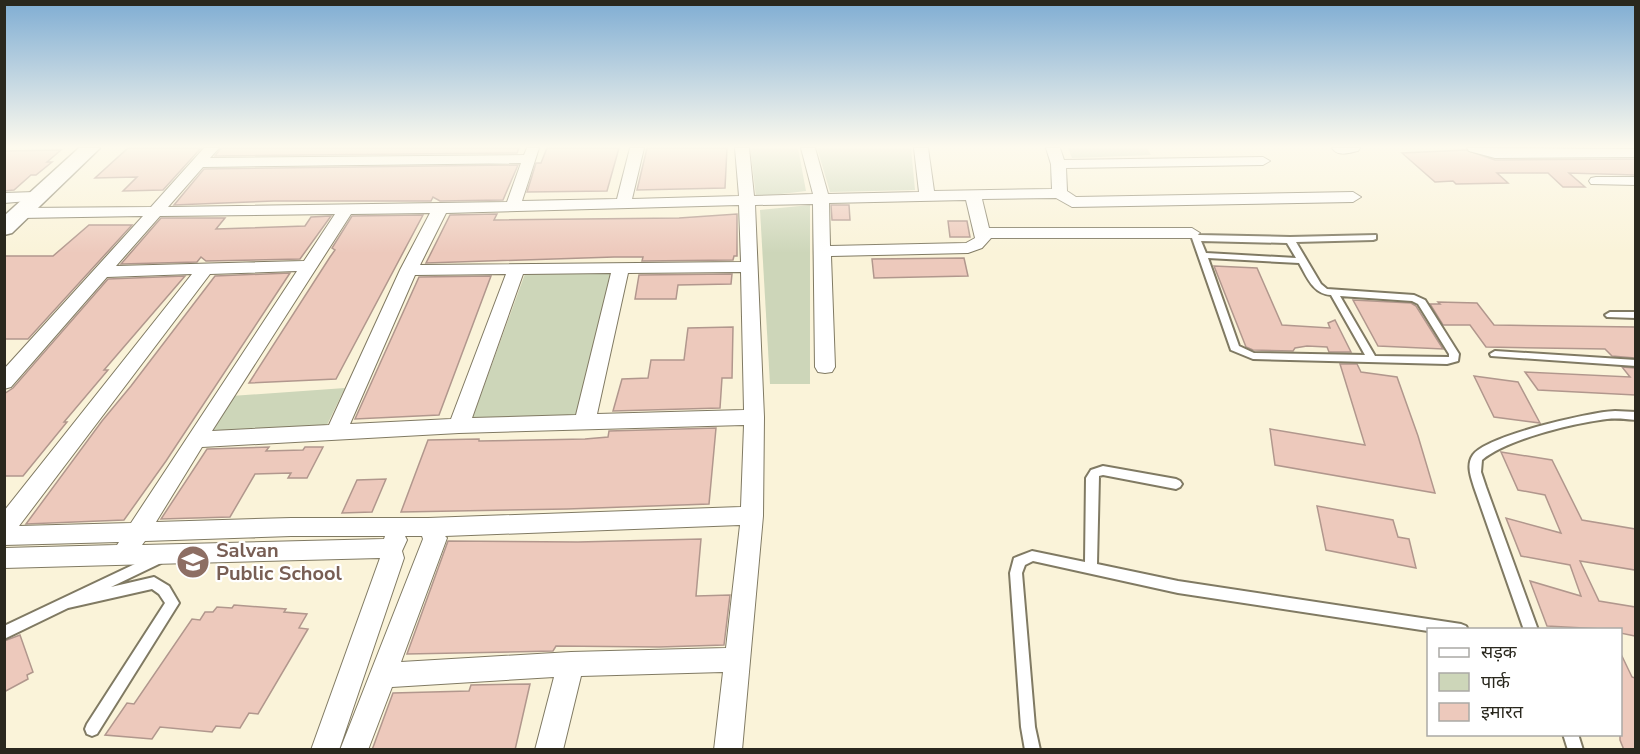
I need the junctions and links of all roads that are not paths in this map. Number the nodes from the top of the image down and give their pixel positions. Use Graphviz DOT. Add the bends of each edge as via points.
graph roads {
  1 [pos="51,183"];
  2 [pos="179,183"];
  3 [pos="521,183"];
  4 [pos="628,183"];
  5 [pos="745,183"];
  6 [pos="817,183"];
  7 [pos="925,183"];
  8 [pos="1059,183"];
  9 [pos="1060,193"];
  10 [pos="927,195"];
  11 [pos="973,195"];
  12 [pos="35,197"];
  13 [pos="821,197"];
  14 [pos="1353,197"];
  15 [pos="4,198"];
  16 [pos="747,201"];
  17 [pos="623,205"];
  18 [pos="513,206"];
  19 [pos="347,208"];
  20 [pos="440,208"];
  21 [pos="20,213"];
  22 [pos="152,213"];
  23 [pos="4,228"];
  24 [pos="982,233"];
  25 [pos="1194,236"];
  26 [pos="1373,237"];
  27 [pos="1290,240"];
  28 [pos="823,251"];
  29 [pos="1202,255"];
  30 [pos="1303,261"];
  31 [pos="310,266"];
  32 [pos="621,267"];
  33 [pos="749,267"];
  34 [pos="517,268"];
  35 [pos="205,269"];
  36 [pos="409,270"];
  37 [pos="100,272"];
  38 [pos="1334,293"];
  39 [pos="1610,315"];
  40 [pos="1635,315"];
  41 [pos="1495,354"];
  42 [pos="1372,359"];
  43 [pos="1635,363"];
  44 [pos="825,367"];
  45 [pos="4,382"];
  46 [pos="1635,416"];
  47 [pos="754,417"];
  48 [pos="585,422"];
  49 [pos="459,426"];
  50 [pos="336,433"];
  51 [pos="196,440"];
  52 [pos="1176,484"];
  53 [pos="752,516"];
  54 [pos="402,525"];
  55 [pos="428,526"];
  56 [pos="4,529"];
  57 [pos="137,531"];
  58 [pos="4,536"];
  59 [pos="390,551"];
  60 [pos="167,553"];
  61 [pos="124,554"];
  62 [pos="4,558"];
  63 [pos="1091,567"];
  64 [pos="66,603"];
  65 [pos="1448,628"];
  66 [pos="1530,628"];
  67 [pos="4,633"];
  68 [pos="737,660"];
  69 [pos="571,664"];
  70 [pos="382,675"];
  71 [pos="92,729"];
  72 [pos="1570,736"];
  73 [pos="325,750"];
  74 [pos="354,750"];
  75 [pos="549,750"];
  76 [pos="729,750"];
  77 [pos="1033,750"];
  78 [pos="1576,750"];
  1 -- 12 [label="street"];
  2 -- 22 [label="street"];
  3 -- 18 [label="street"];
  4 -- 17 [label="street"];
  5 -- 16 [label="street"];
  6 -- 13 [label="street"];
  7 -- 10 [label="street"];
  8 -- 9 [label="street"];
  9 -- 11 [label="street"];
  9 -- 14 [label="street" via="1072,202"];
  10 -- 11 [label="street"];
  10 -- 13 [label="street"];
  11 -- 24 [label="street"];
  12 -- 15 [label="street"];
  12 -- 21 [label="street"];
  13 -- 16 [label="street"];
  13 -- 28 [label="street"];
  16 -- 17 [label="street"];
  16 -- 33 [label="street"];
  17 -- 18 [label="street"];
  18 -- 20 [label="street"];
  19 -- 20 [label="street"];
  19 -- 22 [label="street"];
  19 -- 31 [label="street"];
  20 -- 36 [label="street"];
  21 -- 22 [label="street"];
  21 -- 23 [label="street"];
  22 -- 37 [label="street"];
  24 -- 25 [label="street"];
  24 -- 28 [label="street" via="982,239 968,248"];
  25 -- 27 [label="lane"];
  25 -- 29 [label="lane"];
  26 -- 27 [label="lane"];
  27 -- 30 [label="lane"];
  28 -- 44 [label="street"];
  29 -- 30 [label="lane"];
  29 -- 42 [label="lane" via="1235,348 1242,353"];
  30 -- 38 [label="lane" via="1317,286"];
  31 -- 35 [label="street"];
  31 -- 51 [label="street"];
  32 -- 33 [label="street"];
  32 -- 34 [label="street"];
  32 -- 48 [label="street"];
  33 -- 47 [label="street"];
  34 -- 36 [label="street"];
  34 -- 49 [label="street"];
  35 -- 37 [label="street"];
  35 -- 56 [label="street"];
  36 -- 50 [label="street"];
  37 -- 45 [label="street"];
  38 -- 42 [label="lane"];
  38 -- 42 [label="lane" via="1403,297 1422,302 1454,354 1454,359 1447,361"];
  39 -- 40 [label="lane"];
  41 -- 43 [label="lane"];
  46 -- 66 [label="lane" via="1605,415 1543,430 1497,445 1479,456 1474,465"];
  47 -- 48 [label="street"];
  47 -- 53 [label="street"];
  48 -- 49 [label="street"];
  49 -- 50 [label="street"];
  50 -- 51 [label="street"];
  51 -- 57 [label="street"];
  52 -- 63 [label="lane" via="1103,470 1095,473"];
  53 -- 55 [label="street"];
  53 -- 68 [label="street"];
  54 -- 55 [label="street"];
  54 -- 57 [label="street"];
  54 -- 59 [label="street"];
  55 -- 70 [label="street" via="435,538"];
  57 -- 58 [label="street"];
  57 -- 61 [label="street"];
  59 -- 60 [label="street" via="382,548"];
  59 -- 73 [label="street" via="392,558"];
  60 -- 61 [label="street"];
  60 -- 64 [label="lane"];
  61 -- 62 [label="street"];
  63 -- 65 [label="lane" via="1178,587"];
  63 -- 77 [label="lane" via="1032,556 1019,562 1016,573"];
  64 -- 67 [label="lane"];
  64 -- 71 [label="lane" via="154,583 172,603"];
  68 -- 69 [label="street"];
  68 -- 76 [label="street"];
  69 -- 70 [label="street"];
  69 -- 75 [label="street"];
  70 -- 74 [label="street"];
  72 -- 78 [label="lane"];
}
